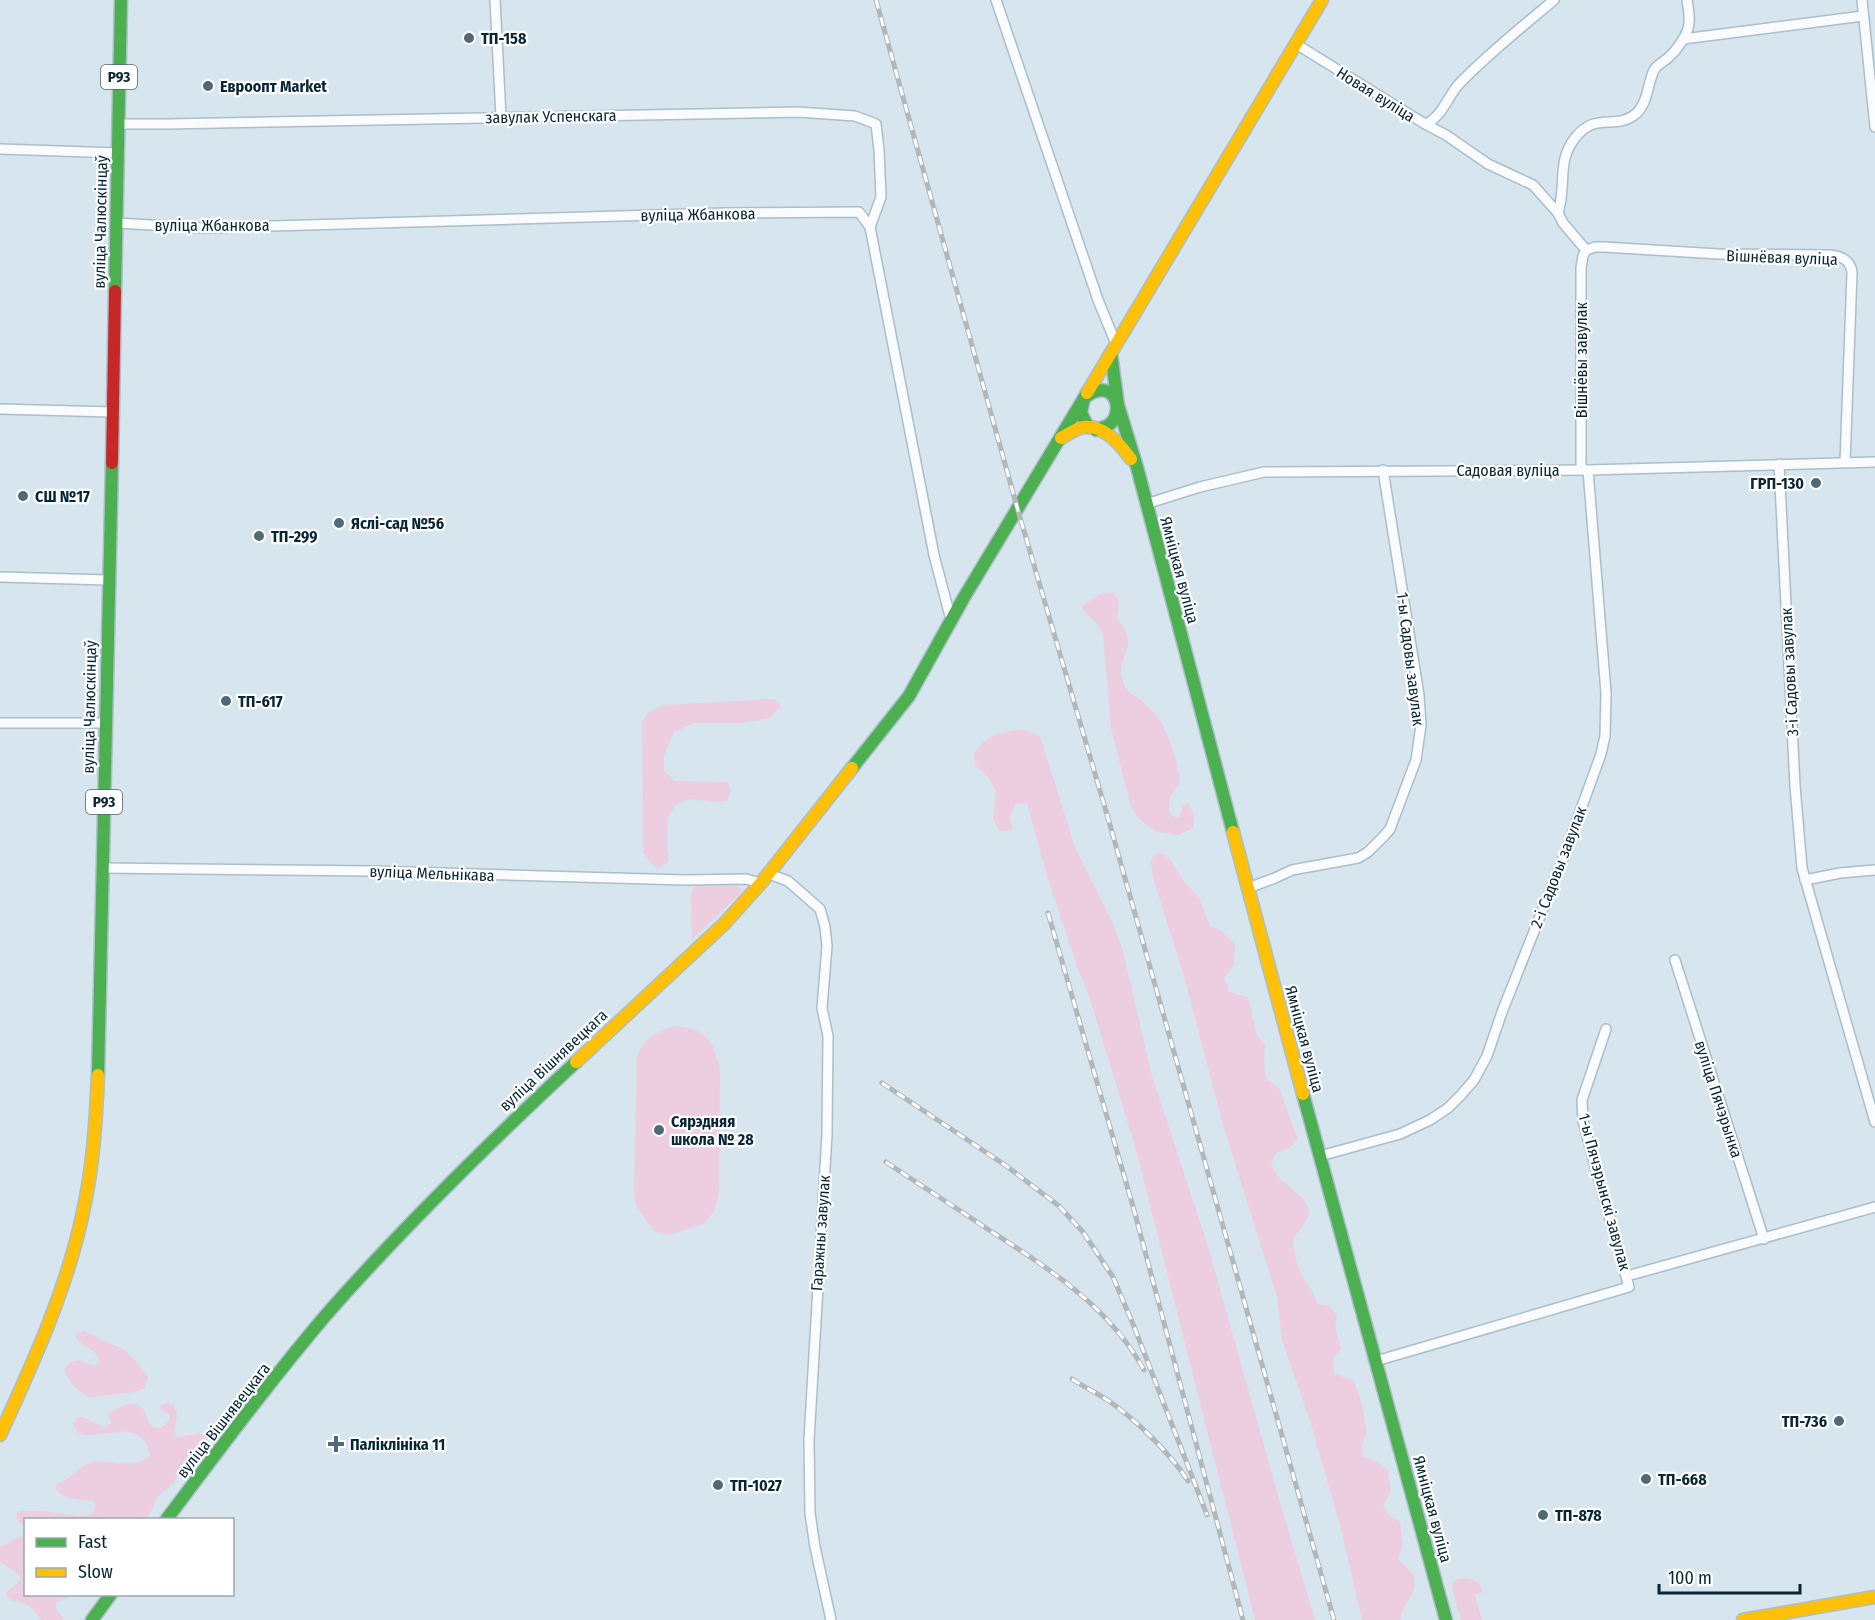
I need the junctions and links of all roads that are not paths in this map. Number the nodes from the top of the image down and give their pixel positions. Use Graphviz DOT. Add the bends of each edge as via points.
graph roads {
  1 [pos="121,0"];
  2 [pos="495,0"];
  3 [pos="996,0"];
  4 [pos="1322,0"];
  5 [pos="1554,0"];
  6 [pos="1687,0"];
  7 [pos="1862,0"];
  8 [pos="1863,16"];
  9 [pos="1683,39"];
  10 [pos="1296,44"];
  11 [pos="501,117"];
  12 [pos="118,123"];
  13 [pos="1425,124"];
  14 [pos="1875,127"];
  15 [pos="0,149"];
  16 [pos="118,153"];
  17 [pos="1558,213"];
  18 [pos="117,223"];
  19 [pos="870,227"];
  20 [pos="1586,250"];
  21 [pos="1114,349"];
  22 [pos="1084,398"];
  23 [pos="1118,405"];
  24 [pos="0,409"];
  25 [pos="112,412"];
  26 [pos="1092,428"];
  27 [pos="1060,439"];
  28 [pos="1845,462"];
  29 [pos="1875,462"];
  30 [pos="1779,464"];
  31 [pos="1137,467"];
  32 [pos="1584,470"];
  33 [pos="1383,471"];
  34 [pos="1146,504"];
  35 [pos="0,576"];
  36 [pos="108,580"];
  37 [pos="951,620"];
  38 [pos="0,723"];
  39 [pos="106,723"];
  40 [pos="103,868"];
  41 [pos="1875,870"];
  42 [pos="765,878"];
  43 [pos="1805,880"];
  44 [pos="1248,888"];
  45 [pos="1675,960"];
  46 [pos="1606,1029"];
  47 [pos="1875,1122"];
  48 [pos="1320,1156"];
  49 [pos="1875,1207"];
  50 [pos="1764,1239"];
  51 [pos="1627,1276"];
  52 [pos="1376,1361"];
  53 [pos="0,1435"];
  54 [pos="168,1518"];
  55 [pos="110,1596"];
  56 [pos="1875,1597"];
  57 [pos="92,1620"];
  58 [pos="831,1620"];
  59 [pos="1446,1620"];
  60 [pos="1743,1620"];
  1 -- 12 [label="main road, вуліца Чалюскінцаў / Р93"];
  2 -- 11 [label="street"];
  3 -- 21 [label="street"];
  4 -- 10 [label="main road, вуліца Вішнявецкага"];
  5 -- 13 [label="street, Новая вуліца" via="1460,83 1438,114"];
  6 -- 9 [label="street" via="1689,24"];
  7 -- 8 [label="street"];
  8 -- 9 [label="street"];
  8 -- 14 [label="street"];
  9 -- 17 [label="street" via="1655,69 1644,102 1634,116 1588,126 1575,138 1564,159"];
  10 -- 13 [label="street, Новая вуліца"];
  10 -- 21 [label="main road, вуліца Вішнявецкага"];
  11 -- 12 [label="street, завулак Успенскага"];
  11 -- 19 [label="street, завулак Успенскага" via="798,112 855,116 876,124 881,196"];
  12 -- 16 [label="main road, вуліца Чалюскінцаў / Р93"];
  13 -- 17 [label="street" via="1488,164 1533,185"];
  15 -- 16 [label="street"];
  16 -- 18 [label="main road, вуліца Чалюскінцаў / Р93"];
  17 -- 20 [label="street"];
  18 -- 19 [label="street, вуліца Жбанкова" via="203,228 859,212"];
  18 -- 25 [label="main road, вуліца Чалюскінцаў / Р93"];
  19 -- 37 [label="street" via="934,555"];
  20 -- 28 [label="street, Вішнёвая вуліца" via="1604,247 1829,255 1845,259 1852,269 1852,292"];
  20 -- 32 [label="street, Вішнёвы завулак" via="1581,268"];
  21 -- 22 [label="main road, вуліца Вішнявецкага"];
  21 -- 23 [label="main road, Ямніцкая вуліца"];
  22 -- 23 [label="main road" via="1094,391 1106,391"];
  22 -- 26 [label="main road" via="1081,413"];
  22 -- 27 [label="main road, вуліца Вішнявецкага"];
  23 -- 26 [label="main road" via="1114,421 1107,427"];
  23 -- 31 [label="main road, Ямніцкая вуліца"];
  24 -- 25 [label="street"];
  25 -- 36 [label="main road, вуліца Чалюскінцаў / Р93"];
  26 -- 27 [label="main road" via="1075,430"];
  26 -- 31 [label="main road" via="1119,443"];
  27 -- 37 [label="main road, вуліца Вішнявецкага"];
  28 -- 29 [label="street, Садовая вуліца"];
  28 -- 30 [label="street, Садовая вуліца"];
  30 -- 32 [label="street, Садовая вуліца"];
  30 -- 43 [label="street, 3-і Садовы завулак" via="1795,786"];
  31 -- 34 [label="main road, Ямніцкая вуліца"];
  32 -- 33 [label="street, Садовая вуліца"];
  32 -- 48 [label="street, 2-і Садовы завулак" via="1606,693 1605,736 1564,856 1487,1056 1461,1095 1430,1120 1400,1134"];
  33 -- 34 [label="street, Садовая вуліца" via="1264,472"];
  33 -- 44 [label="street, 1-ы Садовы завулак" via="1420,706 1420,743 1412,772 1390,829 1363,855 1292,870"];
  34 -- 44 [label="main road, Ямніцкая вуліца"];
  35 -- 36 [label="street"];
  36 -- 39 [label="main road, вуліца Чалюскінцаў / Р93"];
  37 -- 42 [label="main road, вуліца Вішнявецкага" via="909,696"];
  38 -- 39 [label="street"];
  39 -- 40 [label="main road, вуліца Чалюскінцаў / Р93"];
  40 -- 42 [label="street, вуліца Мельнікава"];
  40 -- 53 [label="main road, вуліца Чалюскінцаў / Р93" via="98,1071 83,1212 61,1292"];
  41 -- 43 [label="street"];
  42 -- 54 [label="main road, вуліца Вішнявецкага" via="724,924 527,1107 392,1242 325,1317"];
  42 -- 58 [label="street, Гаражны завулак" via="788,881 820,909 827,946 822,1008 828,1036 826,1134 809,1440 812,1524"];
  43 -- 47 [label="street, 3-і Садовы завулак"];
  44 -- 48 [label="main road, Ямніцкая вуліца"];
  45 -- 50 [label="street, вуліца Пячэрынка"];
  46 -- 51 [label="street, 1-ы Пячэрынскі завулак" via="1582,1100 1583,1121"];
  48 -- 52 [label="main road, Ямніцкая вуліца"];
  49 -- 50 [label="street"];
  50 -- 51 [label="street"];
  51 -- 52 [label="street, 1-ы Пячэрынскі завулак" via="1629,1287"];
  52 -- 59 [label="main road, Ямніцкая вуліца"];
  55 -- 57 [label="main road"];
  56 -- 60 [label="main road"];
}
